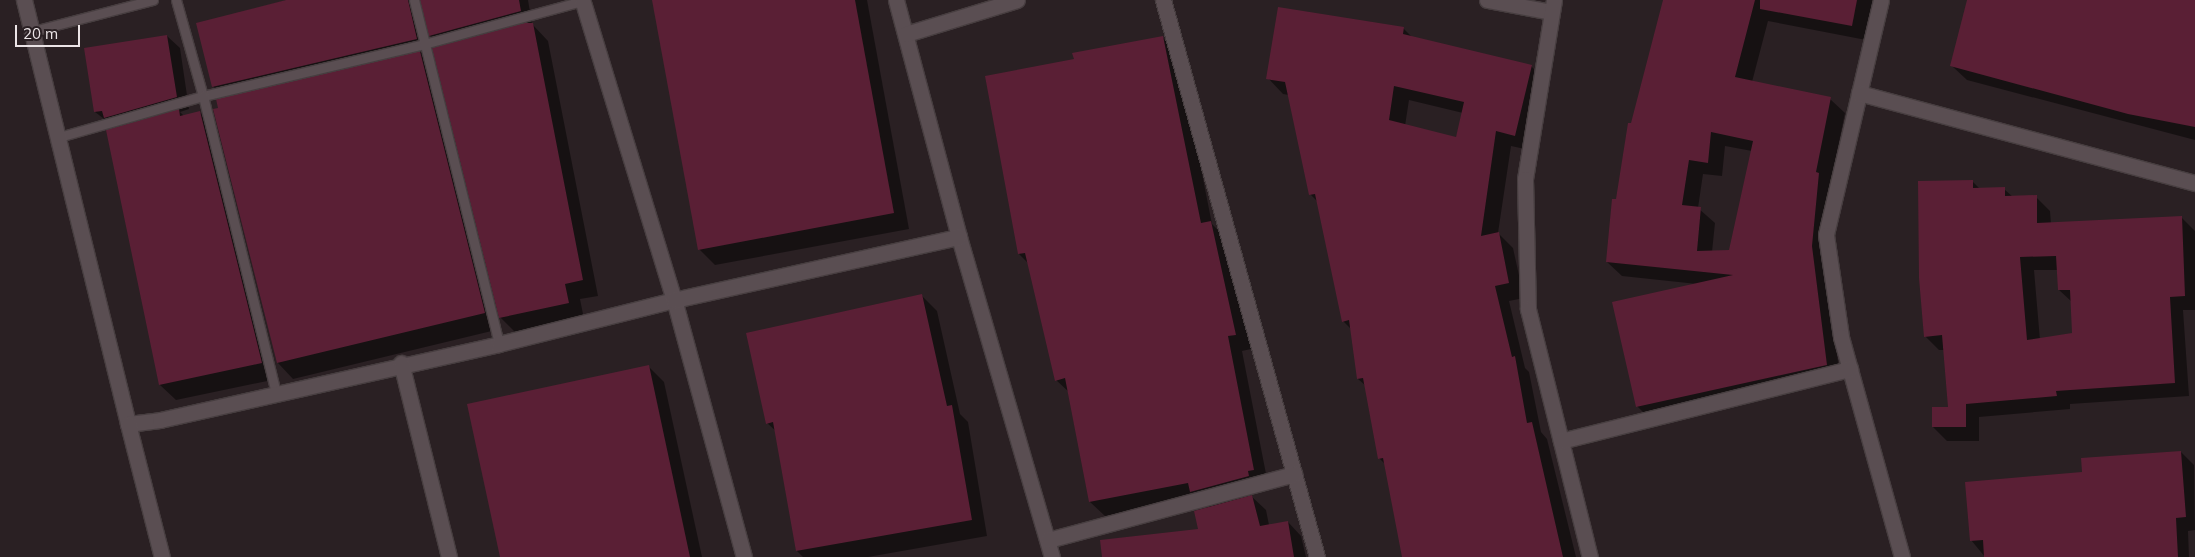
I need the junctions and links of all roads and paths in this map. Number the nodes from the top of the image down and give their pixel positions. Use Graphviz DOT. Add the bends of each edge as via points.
graph roads {
  1 [pos="24,0"];
  2 [pos="153,0"];
  3 [pos="176,0"];
  4 [pos="414,0"];
  5 [pos="582,0"];
  6 [pos="896,0"];
  7 [pos="1017,0"];
  8 [pos="1164,0"];
  9 [pos="1487,0"];
  10 [pos="1881,0"];
  11 [pos="1552,6"];
  12 [pos="33,31"];
  13 [pos="906,34"];
  14 [pos="424,44"];
  15 [pos="1859,93"];
  16 [pos="203,96"];
  17 [pos="59,137"];
  18 [pos="2195,183"];
  19 [pos="959,237"];
  20 [pos="674,300"];
  21 [pos="499,344"];
  22 [pos="401,363"];
  23 [pos="1850,369"];
  24 [pos="276,393"];
  25 [pos="128,424"];
  26 [pos="1561,441"];
  27 [pos="1294,474"];
  28 [pos="1048,540"];
  29 [pos="162,557"];
  30 [pos="449,557"];
  31 [pos="744,557"];
  32 [pos="1052,557"];
  33 [pos="1317,557"];
  34 [pos="1590,557"];
  35 [pos="1902,557"];
  1 -- 12 [label="street"];
  2 -- 12 [label="lane"];
  3 -- 16 [label="lane"];
  4 -- 14 [label="lane"];
  5 -- 14 [label="lane"];
  5 -- 20 [label="street"];
  6 -- 13 [label="street"];
  7 -- 13 [label="street"];
  8 -- 27 [label="street"];
  9 -- 11 [label="street"];
  10 -- 15 [label="street"];
  11 -- 26 [label="street" via="1525,179 1528,309"];
  12 -- 17 [label="street"];
  13 -- 19 [label="street"];
  14 -- 16 [label="lane"];
  14 -- 21 [label="lane"];
  15 -- 18 [label="street"];
  15 -- 23 [label="street" via="1826,235 1841,337"];
  16 -- 17 [label="lane"];
  16 -- 24 [label="lane"];
  17 -- 25 [label="street"];
  19 -- 20 [label="street"];
  19 -- 28 [label="street"];
  20 -- 21 [label="street"];
  20 -- 31 [label="street"];
  21 -- 22 [label="street"];
  22 -- 24 [label="street"];
  22 -- 30 [label="street"];
  23 -- 26 [label="street"];
  23 -- 35 [label="street"];
  24 -- 25 [label="street" via="160,420"];
  25 -- 29 [label="street"];
  26 -- 34 [label="street"];
  27 -- 28 [label="street"];
  27 -- 33 [label="street"];
  28 -- 32 [label="street"];
}
